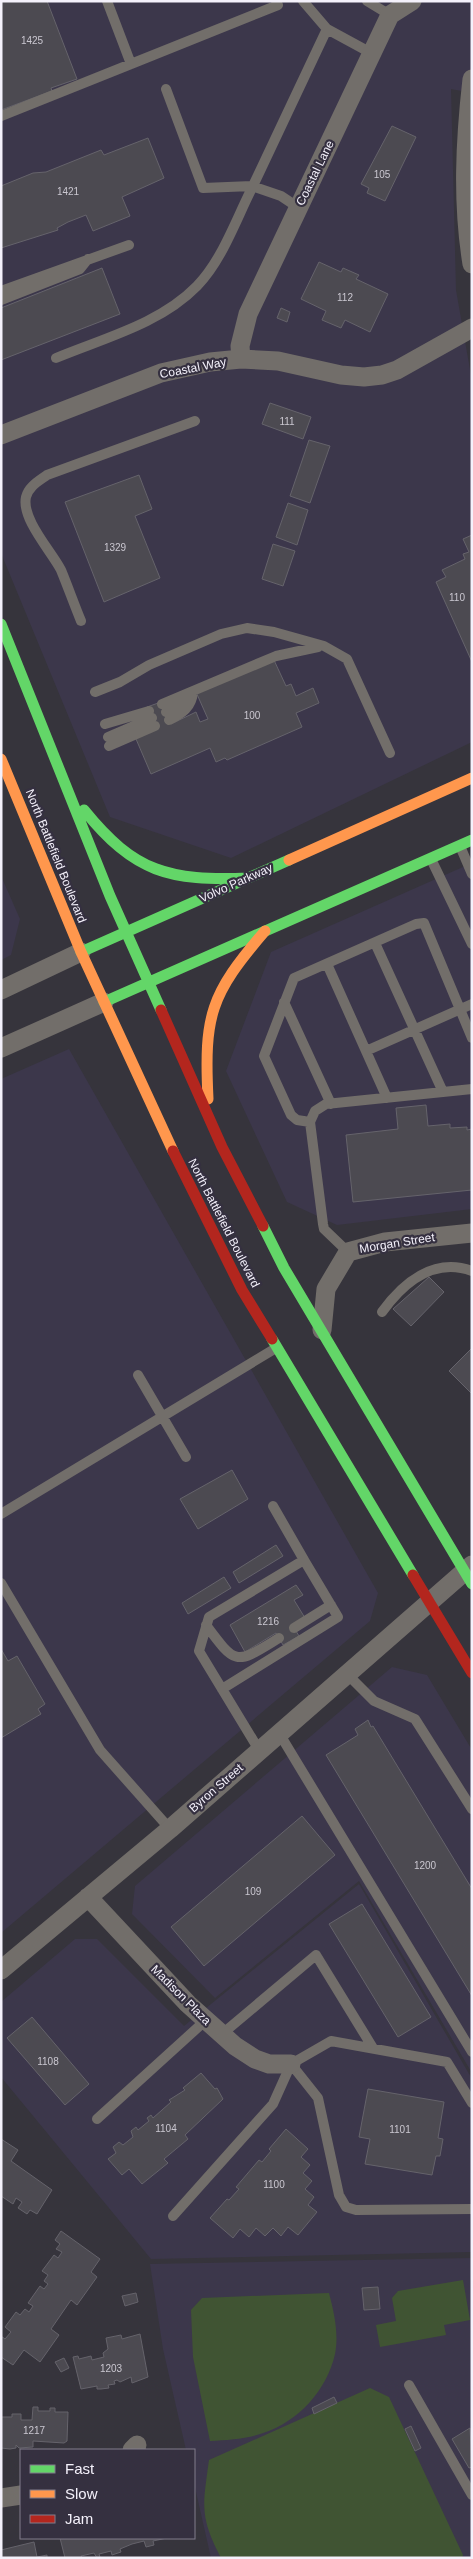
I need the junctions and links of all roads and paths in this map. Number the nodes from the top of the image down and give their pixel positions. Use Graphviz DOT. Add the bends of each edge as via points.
graph roads {
  1 [pos="107,1"];
  2 [pos="276,1"];
  3 [pos="303,1"];
  4 [pos="367,1"];
  5 [pos="412,1"];
  6 [pos="390,15"];
  7 [pos="327,29"];
  8 [pos="373,54"];
  9 [pos="131,64"];
  10 [pos="472,79"];
  11 [pos="166,89"];
  12 [pos="1,116"];
  13 [pos="252,186"];
  14 [pos="299,208"];
  15 [pos="129,245"];
  16 [pos="88,259"];
  17 [pos="472,264"];
  18 [pos="1,291"];
  19 [pos="1,300"];
  20 [pos="472,328"];
  21 [pos="56,358"];
  22 [pos="242,359"];
  23 [pos="195,421"];
  24 [pos="1,435"];
  25 [pos="81,621"];
  26 [pos="1,624"];
  27 [pos="324,646"];
  28 [pos="95,692"];
  29 [pos="193,692"];
  30 [pos="105,724"];
  31 [pos="109,742"];
  32 [pos="390,753"];
  33 [pos="1,760"];
  34 [pos="472,778"];
  35 [pos="65,784"];
  36 [pos="472,840"];
  37 [pos="460,846"];
  38 [pos="430,858"];
  39 [pos="472,874"];
  40 [pos="248,878"];
  41 [pos="265,931"];
  42 [pos="126,932"];
  43 [pos="375,943"];
  44 [pos="472,944"];
  45 [pos="81,952"];
  46 [pos="327,964"];
  47 [pos="149,982"];
  48 [pos="1,990"];
  49 [pos="104,1002"];
  50 [pos="284,1002"];
  51 [pos="472,1004"];
  52 [pos="459,1009"];
  53 [pos="415,1029"];
  54 [pos="472,1038"];
  55 [pos="1,1048"];
  56 [pos="366,1051"];
  57 [pos="472,1089"];
  58 [pos="443,1092"];
  59 [pos="387,1098"];
  60 [pos="332,1104"];
  61 [pos="209,1115"];
  62 [pos="310,1122"];
  63 [pos="472,1232"];
  64 [pos="348,1252"];
  65 [pos="472,1271"];
  66 [pos="382,1312"];
  67 [pos="322,1330"];
  68 [pos="276,1348"];
  69 [pos="138,1375"];
  70 [pos="162,1417"];
  71 [pos="186,1457"];
  72 [pos="273,1506"];
  73 [pos="1,1514"];
  74 [pos="304,1560"];
  75 [pos="469,1574"];
  76 [pos="1,1583"];
  77 [pos="428,1603"];
  78 [pos="331,1606"];
  79 [pos="206,1625"];
  80 [pos="294,1628"];
  81 [pos="279,1638"];
  82 [pos="472,1673"];
  83 [pos="347,1674"];
  84 [pos="222,1689"];
  85 [pos="279,1733"];
  86 [pos="259,1750"];
  87 [pos="472,1809"];
  88 [pos="170,1829"];
  89 [pos="88,1897"];
  90 [pos="1,1970"];
  91 [pos="206,2020"];
  92 [pos="222,2034"];
  93 [pos="374,2048"];
  94 [pos="472,2052"];
  95 [pos="291,2064"];
  96 [pos="472,2103"];
  97 [pos="97,2119"];
  98 [pos="472,2209"];
  99 [pos="173,2216"];
  100 [pos="408,2385"];
  101 [pos="20,2494"];
  102 [pos="472,2495"];
  103 [pos="1,2498"];
  1 -- 9 [label="lane"];
  2 -- 9 [label="lane" via="278,5"];
  3 -- 7 [label="lane"];
  4 -- 6 [label="lane"];
  5 -- 6 [label="street"];
  6 -- 8 [label="street, Coastal Lane"];
  7 -- 8 [label="lane"];
  7 -- 13 [label="lane"];
  8 -- 14 [label="street, Coastal Lane"];
  9 -- 12 [label="lane"];
  10 -- 17 [label="street" via="464,175"];
  11 -- 13 [label="lane" via="203,188"];
  13 -- 14 [label="lane" via="280,196"];
  13 -- 21 [label="lane" via="213,264 197,285 148,321"];
  14 -- 22 [label="street, Coastal Lane" via="248,314 240,346"];
  15 -- 16 [label="lane"];
  16 -- 18 [label="lane"];
  16 -- 19 [label="lane" via="80,269"];
  20 -- 22 [label="street, Coastal Way" via="397,370 382,375 341,375 278,361"];
  22 -- 24 [label="street, Coastal Way" via="161,373"];
  23 -- 25 [label="lane" via="47,475 32,485 26,506 38,536 60,569"];
  26 -- 35 [label="main road"];
  27 -- 28 [label="lane" via="248,628 221,634"];
  27 -- 29 [label="lane" via="276,656"];
  27 -- 32 [label="lane" via="347,659"];
  29 -- 29 [label="lane" via="166,712 185,711"];
  30 -- 31 [label="lane" via="152,718"];
  33 -- 45 [label="main road, North Battlefield Boulevard"];
  34 -- 40 [label="main road, Volvo Parkway"];
  35 -- 40 [label="main road" via="103,836 125,855 166,874 196,880"];
  35 -- 42 [label="main road"];
  36 -- 37 [label="main road"];
  37 -- 38 [label="main road"];
  37 -- 39 [label="lane"];
  38 -- 41 [label="main road"];
  38 -- 44 [label="lane"];
  40 -- 42 [label="main road, Volvo Parkway"];
  41 -- 47 [label="main road"];
  41 -- 61 [label="main road" via="227,976 213,1003 205,1054"];
  42 -- 45 [label="main road, Volvo Parkway"];
  42 -- 47 [label="main road"];
  43 -- 46 [label="lane"];
  43 -- 52 [label="lane" via="424,923"];
  43 -- 53 [label="lane"];
  45 -- 48 [label="street, Volvo Parkway"];
  45 -- 49 [label="main road, North Battlefield Boulevard"];
  46 -- 50 [label="lane" via="294,978"];
  46 -- 56 [label="lane"];
  47 -- 49 [label="main road"];
  47 -- 61 [label="main road"];
  49 -- 55 [label="street"];
  49 -- 68 [label="main road, North Battlefield Boulevard" via="184,1176 242,1290"];
  50 -- 60 [label="lane"];
  50 -- 62 [label="lane" via="264,1056 291,1115 297,1120"];
  51 -- 52 [label="lane"];
  52 -- 53 [label="lane"];
  52 -- 54 [label="lane"];
  53 -- 56 [label="lane"];
  53 -- 58 [label="lane"];
  56 -- 59 [label="lane"];
  57 -- 58 [label="lane"];
  58 -- 59 [label="lane"];
  59 -- 60 [label="lane"];
  60 -- 62 [label="lane" via="315,1111"];
  61 -- 67 [label="main road" via="284,1268"];
  62 -- 64 [label="lane" via="324,1230"];
  63 -- 64 [label="street, Morgan Street" via="385,1242"];
  64 -- 67 [label="street, Morgan Street" via="326,1289"];
  65 -- 66 [label="lane" via="451,1268 421,1274"];
  67 -- 75 [label="main road"];
  68 -- 70 [label="lane"];
  68 -- 77 [label="main road, North Battlefield Boulevard"];
  69 -- 70 [label="lane"];
  70 -- 71 [label="lane"];
  70 -- 73 [label="lane"];
  72 -- 74 [label="lane"];
  74 -- 78 [label="lane"];
  74 -- 79 [label="lane" via="209,1617"];
  75 -- 77 [label="street, Byron Street"];
  76 -- 88 [label="lane" via="100,1750"];
  77 -- 82 [label="main road, North Battlefield Boulevard"];
  77 -- 83 [label="street, Byron Street"];
  78 -- 80 [label="lane"];
  78 -- 84 [label="lane" via="338,1617"];
  79 -- 81 [label="lane" via="227,1654 235,1658 250,1656"];
  79 -- 84 [label="lane" via="199,1651"];
  83 -- 85 [label="street, Byron Street"];
  83 -- 87 [label="lane" via="374,1702 415,1719"];
  84 -- 86 [label="lane"];
  85 -- 86 [label="street, Byron Street"];
  85 -- 94 [label="lane"];
  86 -- 88 [label="street, Byron Street"];
  88 -- 89 [label="street, Byron Street"];
  89 -- 90 [label="street, Byron Street"];
  89 -- 91 [label="street, Madison Plaza"];
  91 -- 92 [label="street, Madison Plaza"];
  91 -- 97 [label="lane"];
  92 -- 93 [label="lane" via="316,1955"];
  92 -- 95 [label="street, Madison Plaza" via="255,2059 269,2064"];
  93 -- 95 [label="lane" via="331,2041"];
  93 -- 96 [label="lane" via="448,2062"];
  95 -- 98 [label="lane" via="318,2098 339,2195 346,2207 356,2210"];
  95 -- 99 [label="lane" via="273,2104"];
  100 -- 102 [label="lane"];
  101 -- 103 [label="street"];
}
